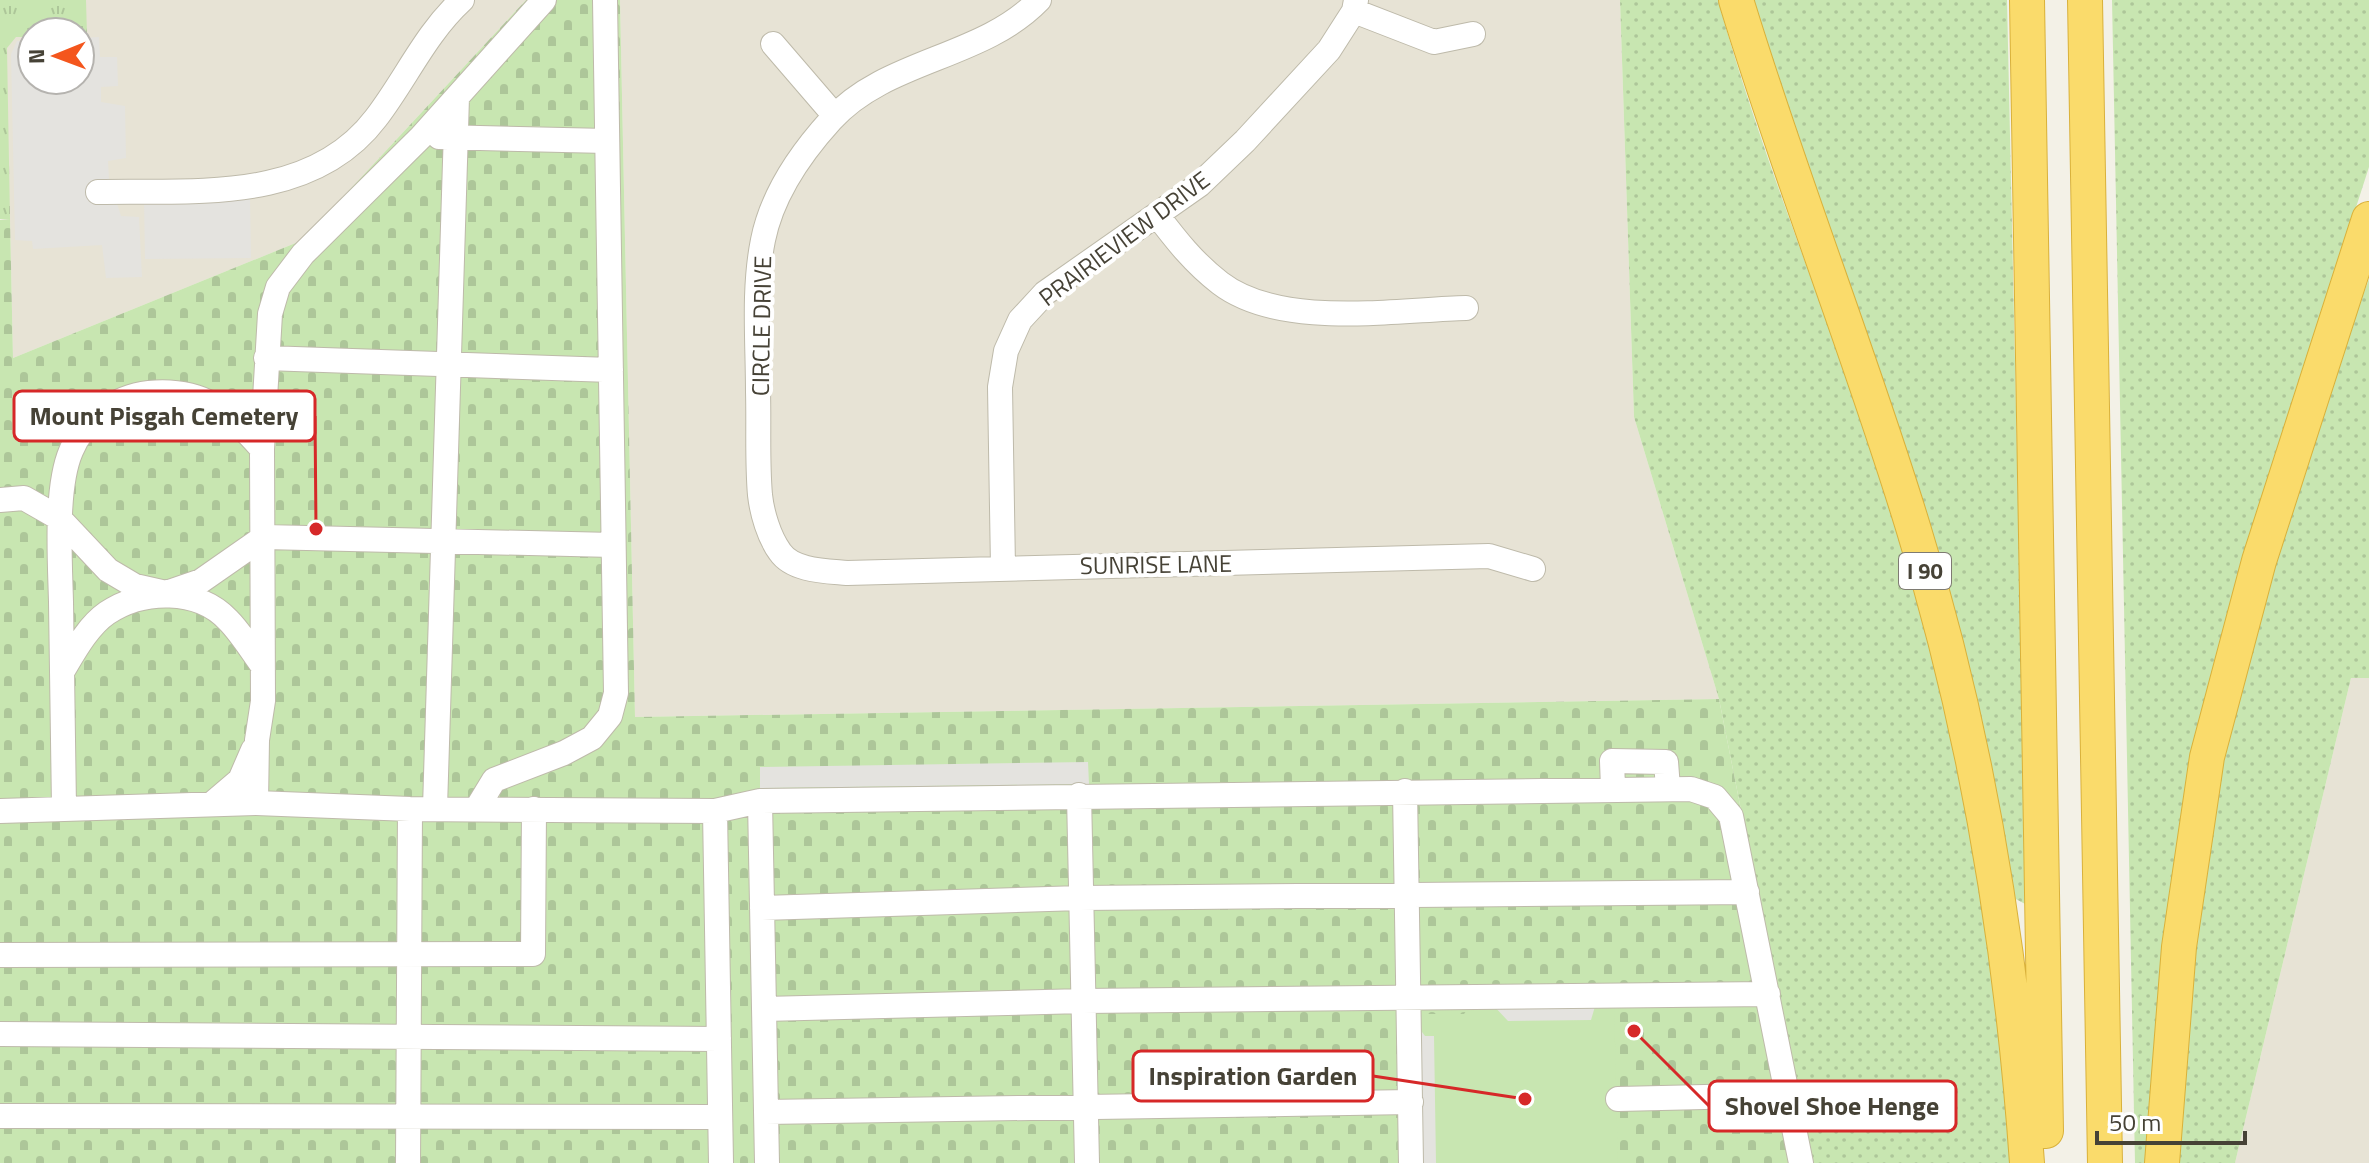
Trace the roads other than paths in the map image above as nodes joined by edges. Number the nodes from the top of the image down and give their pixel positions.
1 (462, 0) edge
2 (544, 0) edge
3 (605, 0) edge
4 (1039, 0) edge
5 (1736, 0) edge
6 (2027, 0) edge
7 (2085, 0) edge
8 (1355, 5) edge
9 (1473, 34) dead end
10 (773, 44) dead end
11 (457, 97) junction
12 (835, 116) junction
13 (421, 137) junction
14 (455, 137) junction
15 (607, 141) junction
16 (98, 192) dead end
17 (1157, 215) junction
18 (2369, 219) edge
19 (1466, 308) dead end
20 (266, 358) junction
21 (447, 363) junction
22 (611, 370) junction
23 (262, 449) junction
24 (0, 500) edge
25 (59, 518) junction
26 (264, 537) junction
27 (442, 539) junction
28 (613, 545) junction
29 (781, 555) joint
30 (1003, 568) junction
31 (1533, 569) dead end
32 (166, 593) junction
33 (262, 665) junction
34 (62, 672) junction
35 (257, 740) junction
36 (1405, 791) junction
37 (1079, 795) junction
38 (760, 801) junction
39 (213, 803) junction
40 (256, 803) junction
41 (64, 808) junction
42 (435, 808) junction
43 (477, 808) junction
44 (410, 809) junction
45 (534, 809) junction
46 (0, 811) edge
47 (715, 811) junction
48 (1747, 892) junction
49 (1407, 897) junction
50 (1081, 898) junction
51 (762, 908) junction
52 (0, 955) edge
53 (409, 956) junction
54 (1768, 994) junction
55 (1409, 1000) junction
56 (1084, 1001) junction
57 (764, 1009) junction
58 (0, 1034) edge
59 (409, 1037) junction
60 (719, 1039) junction
61 (1787, 1095) junction
62 (1618, 1099) dead end
63 (1411, 1102) junction
64 (1086, 1107) junction
65 (766, 1112) junction
66 (0, 1116) edge
67 (720, 1117) junction
68 (408, 1118) junction
69 (408, 1163) edge
70 (721, 1163) edge
71 (767, 1163) edge
72 (1087, 1163) edge
73 (1411, 1163) edge
74 (1801, 1163) edge
75 (2027, 1163) edge
76 (2047, 1163) edge
77 (2105, 1163) edge
78 (2162, 1163) edge

1 - 16 street
2 - 11 street
3 - 15 street
4 - 12 street, CIRCLE DRIVE
5 - 75 highway, I 90
6 - 76 highway
7 - 77 highway
8 - 9 street
8 - 17 street, PRAIRIEVIEW DRIVE
10 - 12 street
11 - 13 street
11 - 14 street
12 - 29 street, CIRCLE DRIVE
13 - 14 street
13 - 20 street
14 - 15 street
14 - 21 street
15 - 22 street
17 - 19 street
17 - 30 street, PRAIRIEVIEW DRIVE
18 - 78 highway
20 - 21 street
20 - 23 street
21 - 22 street
21 - 27 street
22 - 28 street
23 - 25 street
23 - 26 street
24 - 25 street
25 - 32 street
25 - 34 street
26 - 27 street
26 - 32 street
26 - 33 street
27 - 28 street
27 - 42 street
28 - 43 street
29 - 30 street, SUNRISE LANE
30 - 31 street, SUNRISE LANE
32 - 33 street
32 - 34 street
33 - 35 street
34 - 41 street
35 - 39 street
35 - 40 street
36 - 37 street
36 - 48 street
36 - 49 street
37 - 38 street
37 - 50 street
38 - 47 street
38 - 51 street
39 - 40 street
39 - 41 street
40 - 44 street
41 - 46 street
42 - 43 street
42 - 44 street
43 - 45 street
44 - 53 street
45 - 47 street
45 - 53 street
47 - 60 street
48 - 49 street
48 - 54 street
49 - 50 street
49 - 55 street
50 - 51 street
50 - 56 street
51 - 57 street
52 - 53 street
53 - 59 street
54 - 55 street
54 - 61 street
55 - 56 street
55 - 63 street
56 - 57 street
56 - 64 street
57 - 65 street
58 - 59 street
59 - 60 street
59 - 68 street
60 - 67 street
61 - 62 street
61 - 74 street
63 - 64 street
63 - 73 street
64 - 65 street
64 - 72 street
65 - 71 street
66 - 68 street
67 - 68 street
67 - 70 street
68 - 69 street

